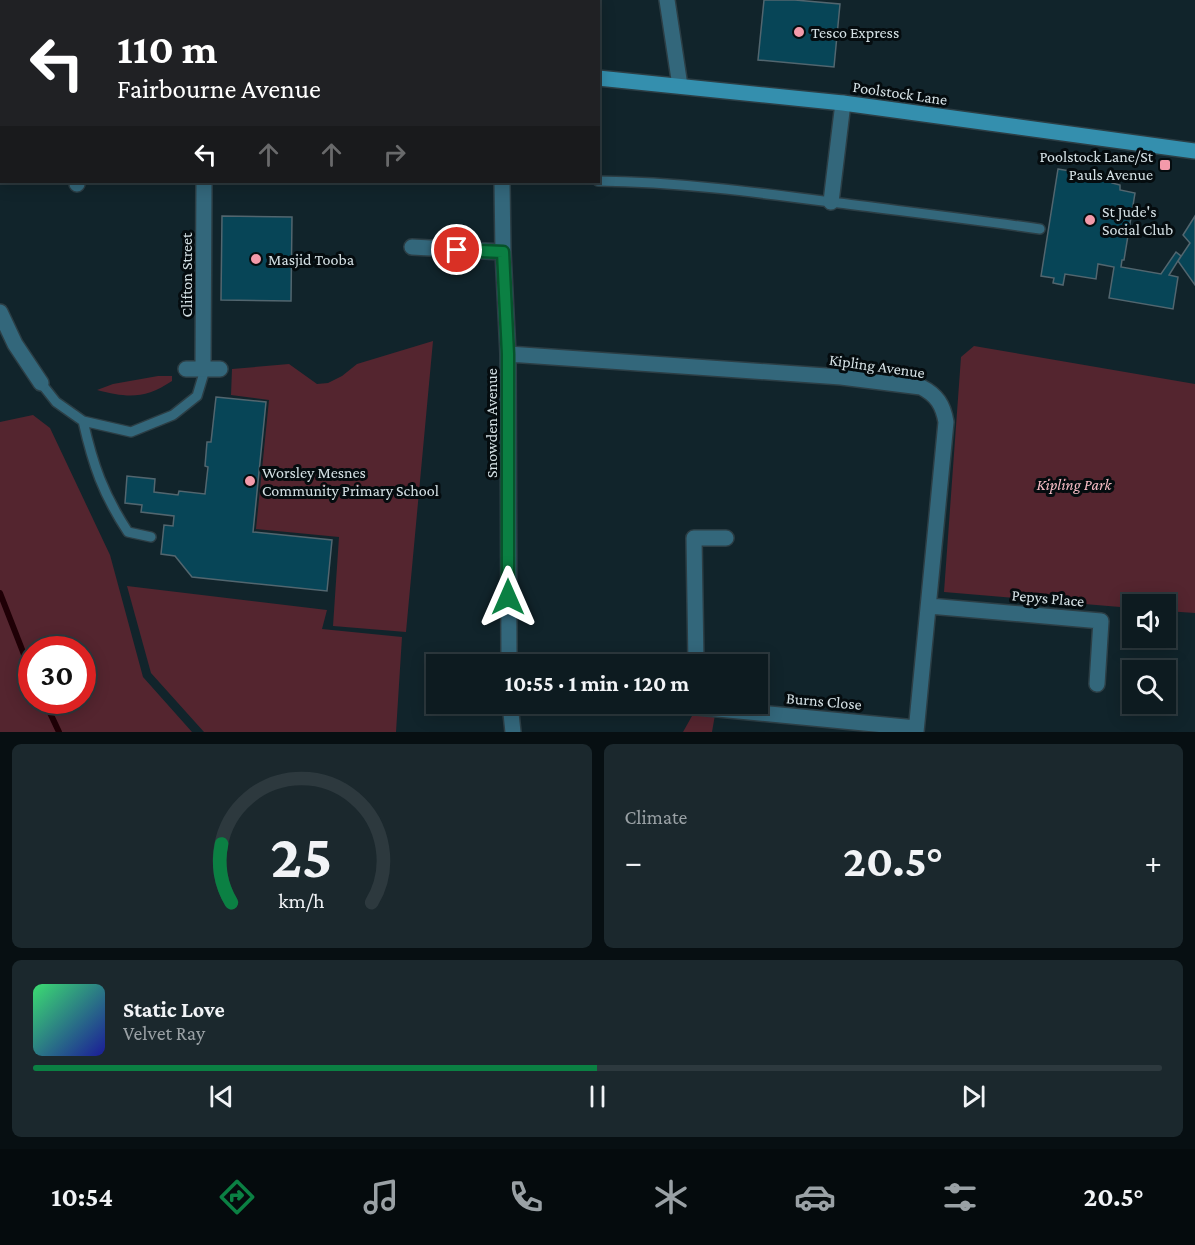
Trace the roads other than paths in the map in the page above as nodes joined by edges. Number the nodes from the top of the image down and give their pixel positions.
1 (667, 0) edge
2 (600, 78) edge
3 (680, 86) junction
4 (843, 103) junction
5 (1195, 151) edge
6 (600, 181) edge
7 (204, 183) edge
8 (502, 183) edge
9 (831, 202) junction
10 (1040, 229) dead end
11 (412, 247) dead end
12 (503, 252) junction
13 (0, 312) edge
14 (508, 354) junction
15 (186, 369) dead end
16 (203, 369) junction
17 (220, 369) dead end
18 (41, 384) joint
19 (83, 422) junction
20 (151, 537) dead end
21 (726, 538) dead end
22 (929, 606) junction
23 (509, 654) edge
24 (696, 654) edge
25 (1097, 684) dead end
26 (511, 714) edge
27 (764, 714) edge
28 (916, 730) edge
29 (513, 732) edge

1 - 3 street
2 - 3 main road, Poolstock Lane
3 - 4 main road, Poolstock Lane
4 - 5 main road, Poolstock Lane
4 - 9 street
6 - 9 lane
7 - 16 street, Clifton Street
8 - 12 street, Snowden Avenue
9 - 10 lane
11 - 12 street
12 - 14 street, Snowden Avenue
13 - 18 street
14 - 22 street, Kipling Avenue
14 - 23 street, Snowden Avenue
15 - 16 street
16 - 17 street
16 - 19 lane
18 - 19 lane
19 - 20 lane
21 - 24 street
22 - 25 street, Pepys Place
22 - 28 street, Kipling Avenue
26 - 29 street
27 - 28 street, Burns Close

